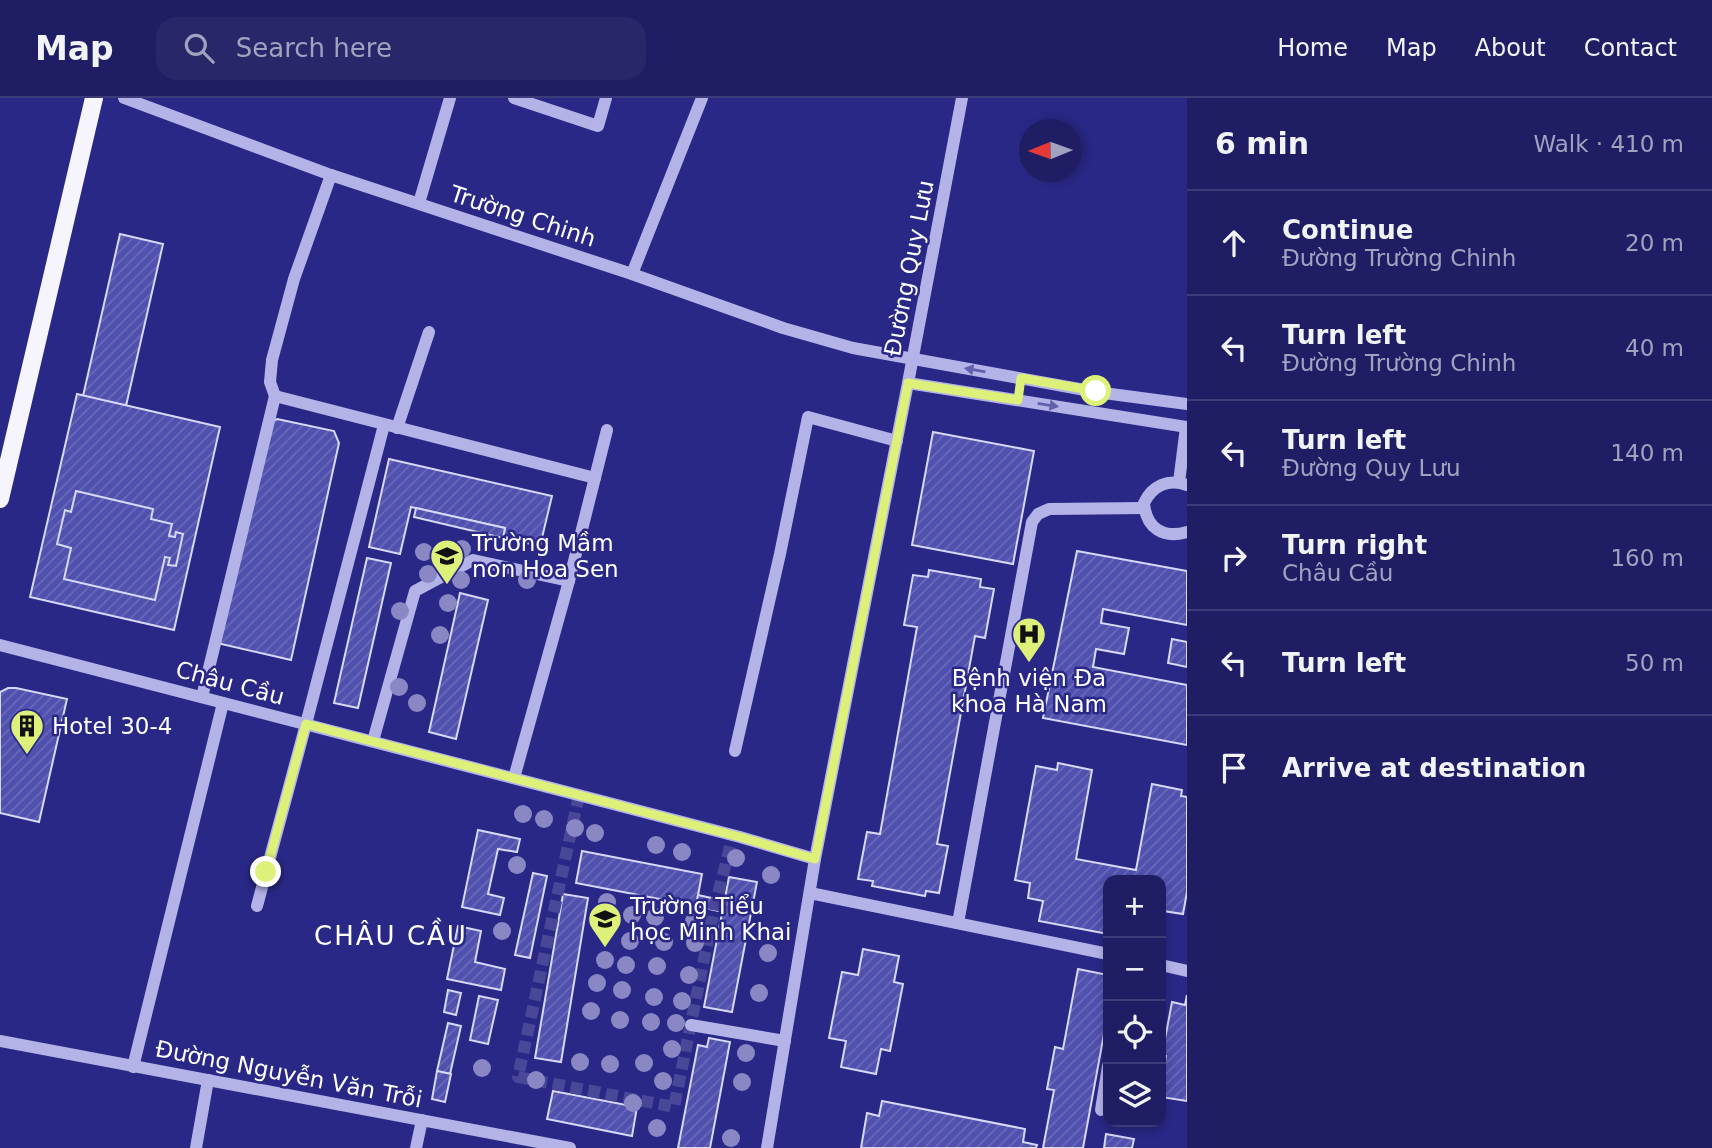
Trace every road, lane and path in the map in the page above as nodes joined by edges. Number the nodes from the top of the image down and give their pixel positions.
1 (94, 98) edge
2 (124, 98) edge
3 (450, 98) edge
4 (514, 98) edge
5 (606, 98) edge
6 (702, 98) edge
7 (962, 98) edge
8 (331, 175) junction
9 (419, 203) junction
10 (632, 274) junction
11 (429, 332) dead end
12 (913, 358) junction
13 (1021, 378) junction
14 (908, 383) junction
15 (275, 396) junction
16 (1146, 398) junction
17 (1018, 400) junction
18 (1187, 404) edge
19 (1141, 420) junction
20 (384, 425) junction
21 (1187, 427) edge
22 (397, 428) junction
23 (607, 430) dead end
24 (897, 441) junction
25 (595, 478) junction
26 (1183, 484) edge
27 (0, 499) edge
28 (1144, 508) junction
29 (1187, 532) edge
30 (569, 581) junction
31 (0, 645) edge
32 (202, 697) junction
33 (223, 703) junction
34 (306, 724) junction
35 (373, 741) junction
36 (735, 751) dead end
37 (514, 778) junction
38 (815, 859) junction
39 (810, 893) junction
40 (257, 906) dead end
41 (958, 923) junction
42 (1103, 953) edge
43 (1166, 966) edge
44 (1187, 971) edge
45 (691, 1025) dead end
46 (0, 1041) edge
47 (785, 1041) junction
48 (133, 1067) junction
49 (208, 1080) junction
50 (1103, 1097) edge
51 (1101, 1110) dead end
52 (422, 1120) junction
53 (196, 1148) edge
54 (416, 1148) edge
55 (570, 1148) edge
56 (767, 1148) edge

1 - 27 main road
2 - 8 street, Trường Chinh
3 - 9 street
4 - 5 street
6 - 10 street
7 - 12 street, Đường Quy Lưu
8 - 9 street, Trường Chinh
8 - 15 street
9 - 10 street, Trường Chinh
10 - 12 street, Trường Chinh
11 - 22 street
13 -> 12 street, Trường Chinh
12 - 14 street, Đường Quy Lưu
13 - 16 street, Trường Chinh
13 - 17 street
14 - 17 street
14 - 24 street, Đường Quy Lưu
15 - 20 street
15 - 32 street
16 - 18 street, Trường Chinh
16 - 19 street
17 -> 19 street
19 - 21 street
20 - 22 street
20 - 34 street
21 - 26 street
22 - 25 street
23 - 25 street
24 - 36 street
24 - 38 street, Đường Quy Lưu
25 - 30 street
26 - 28 street
28 - 29 street
28 - 41 street
30 - 35 street
30 - 37 street
31 - 32 street, Châu Cầu
32 - 33 street, Châu Cầu
33 - 34 street, Châu Cầu
33 - 48 street
34 - 35 street, Châu Cầu
34 - 40 street
35 - 37 street, Châu Cầu
37 - 38 street, Châu Cầu
38 - 39 street, Đường Quy Lưu
39 - 41 street
39 - 47 street, Đường Quy Lưu
41 - 42 street
43 - 44 street
45 - 47 street
46 - 48 street, Đường Nguyễn Văn Trỗi
47 - 56 street, Đường Quy Lưu
48 - 49 street, Đường Nguyễn Văn Trỗi
49 - 52 street, Đường Nguyễn Văn Trỗi
49 - 53 street
50 - 51 street
52 - 54 street
52 - 55 street, Đường Nguyễn Văn Trỗi

